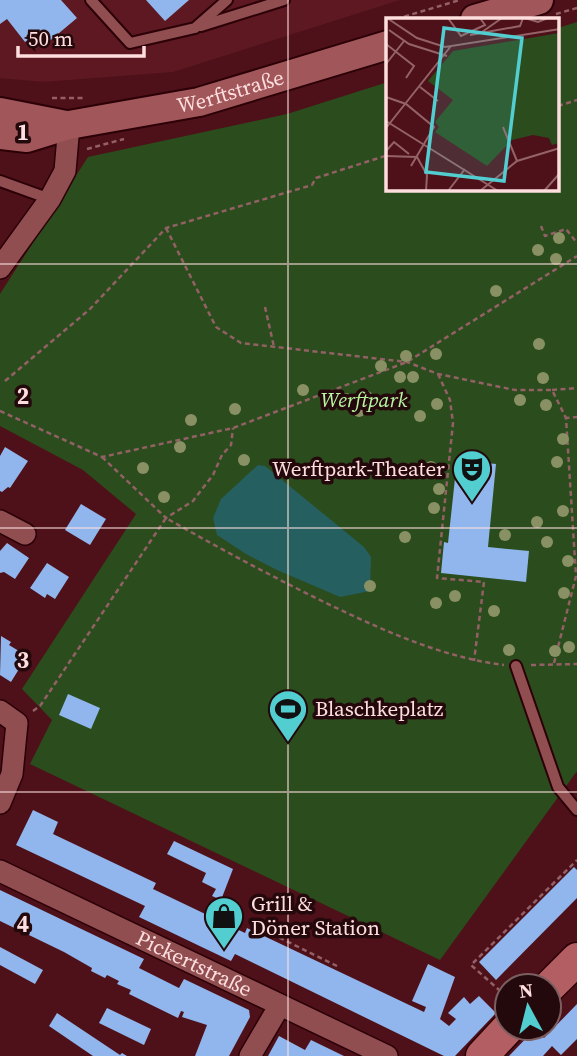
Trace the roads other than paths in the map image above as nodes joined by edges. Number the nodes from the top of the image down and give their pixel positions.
1 (91, 0) edge
2 (227, 0) edge
3 (284, 0) edge
4 (539, 0) edge
5 (269, 3) edge
6 (478, 18) edge
7 (195, 27) junction
8 (386, 46) edge
9 (0, 112) edge
10 (69, 125) junction
11 (0, 135) edge
12 (0, 181) edge
13 (50, 199) junction
14 (0, 268) edge
15 (0, 521) edge
16 (25, 534) dead end
17 (516, 666) road end
18 (8, 717) edge
19 (0, 803) edge
20 (577, 810) edge
21 (0, 870) edge
22 (577, 959) edge
23 (563, 972) edge
24 (280, 1004) junction
25 (495, 1042) edge
26 (250, 1056) edge
27 (387, 1056) edge
28 (482, 1056) edge

1 - 7 lane
2 - 7 lane
3 - 5 lane
4 - 6 main road
5 - 7 lane
8 - 10 main road, Werftstraße
9 - 10 main road, Werftstraße
10 - 11 main road, Werftstraße
10 - 13 street
12 - 13 lane
13 - 14 street
15 - 16 street
17 - 20 lane
18 - 19 street
21 - 24 street, Pickertstraße
22 - 23 main road
24 - 26 street
24 - 27 street, Pickertstraße
25 - 28 main road

